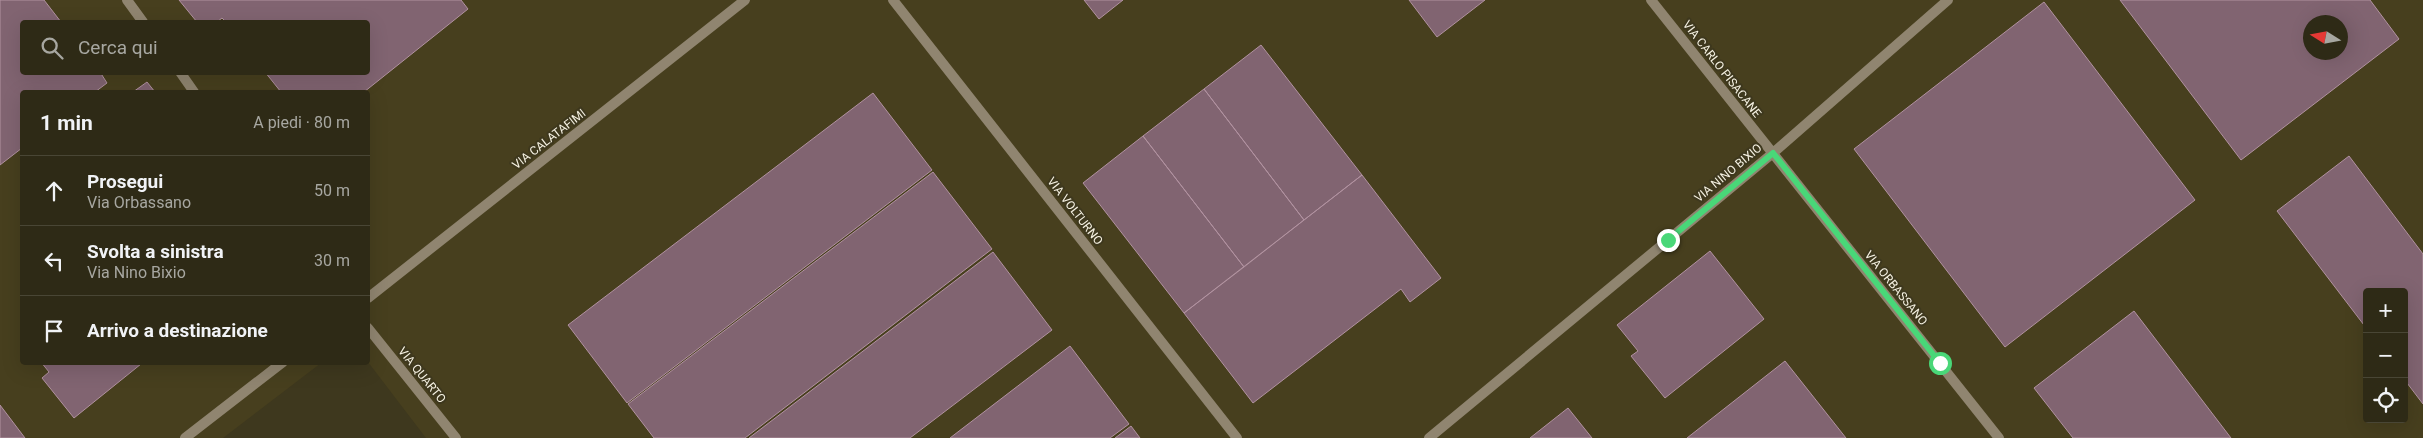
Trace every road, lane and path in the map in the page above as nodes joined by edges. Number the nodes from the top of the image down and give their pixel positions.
1 (127, 0) edge
2 (745, 0) edge
3 (893, 0) edge
4 (1651, 0) edge
5 (1948, 0) edge
6 (142, 20) edge
7 (182, 75) edge
8 (193, 90) edge
9 (1773, 153) junction
10 (370, 296) edge
11 (370, 330) edge
12 (279, 365) edge
13 (185, 438) edge
14 (456, 438) edge
15 (1237, 438) edge
16 (1429, 438) edge
17 (2000, 438) edge

1 - 6 street
2 - 10 street, VIA CALATAFIMI
3 - 15 street, VIA VOLTURNO
4 - 9 street, VIA CARLO PISACANE
5 - 9 street, VIA NINO BIXIO
7 - 8 street
9 - 16 street, VIA NINO BIXIO
9 - 17 street, VIA ORBASSANO
11 - 14 street, VIA QUARTO
12 - 13 street

